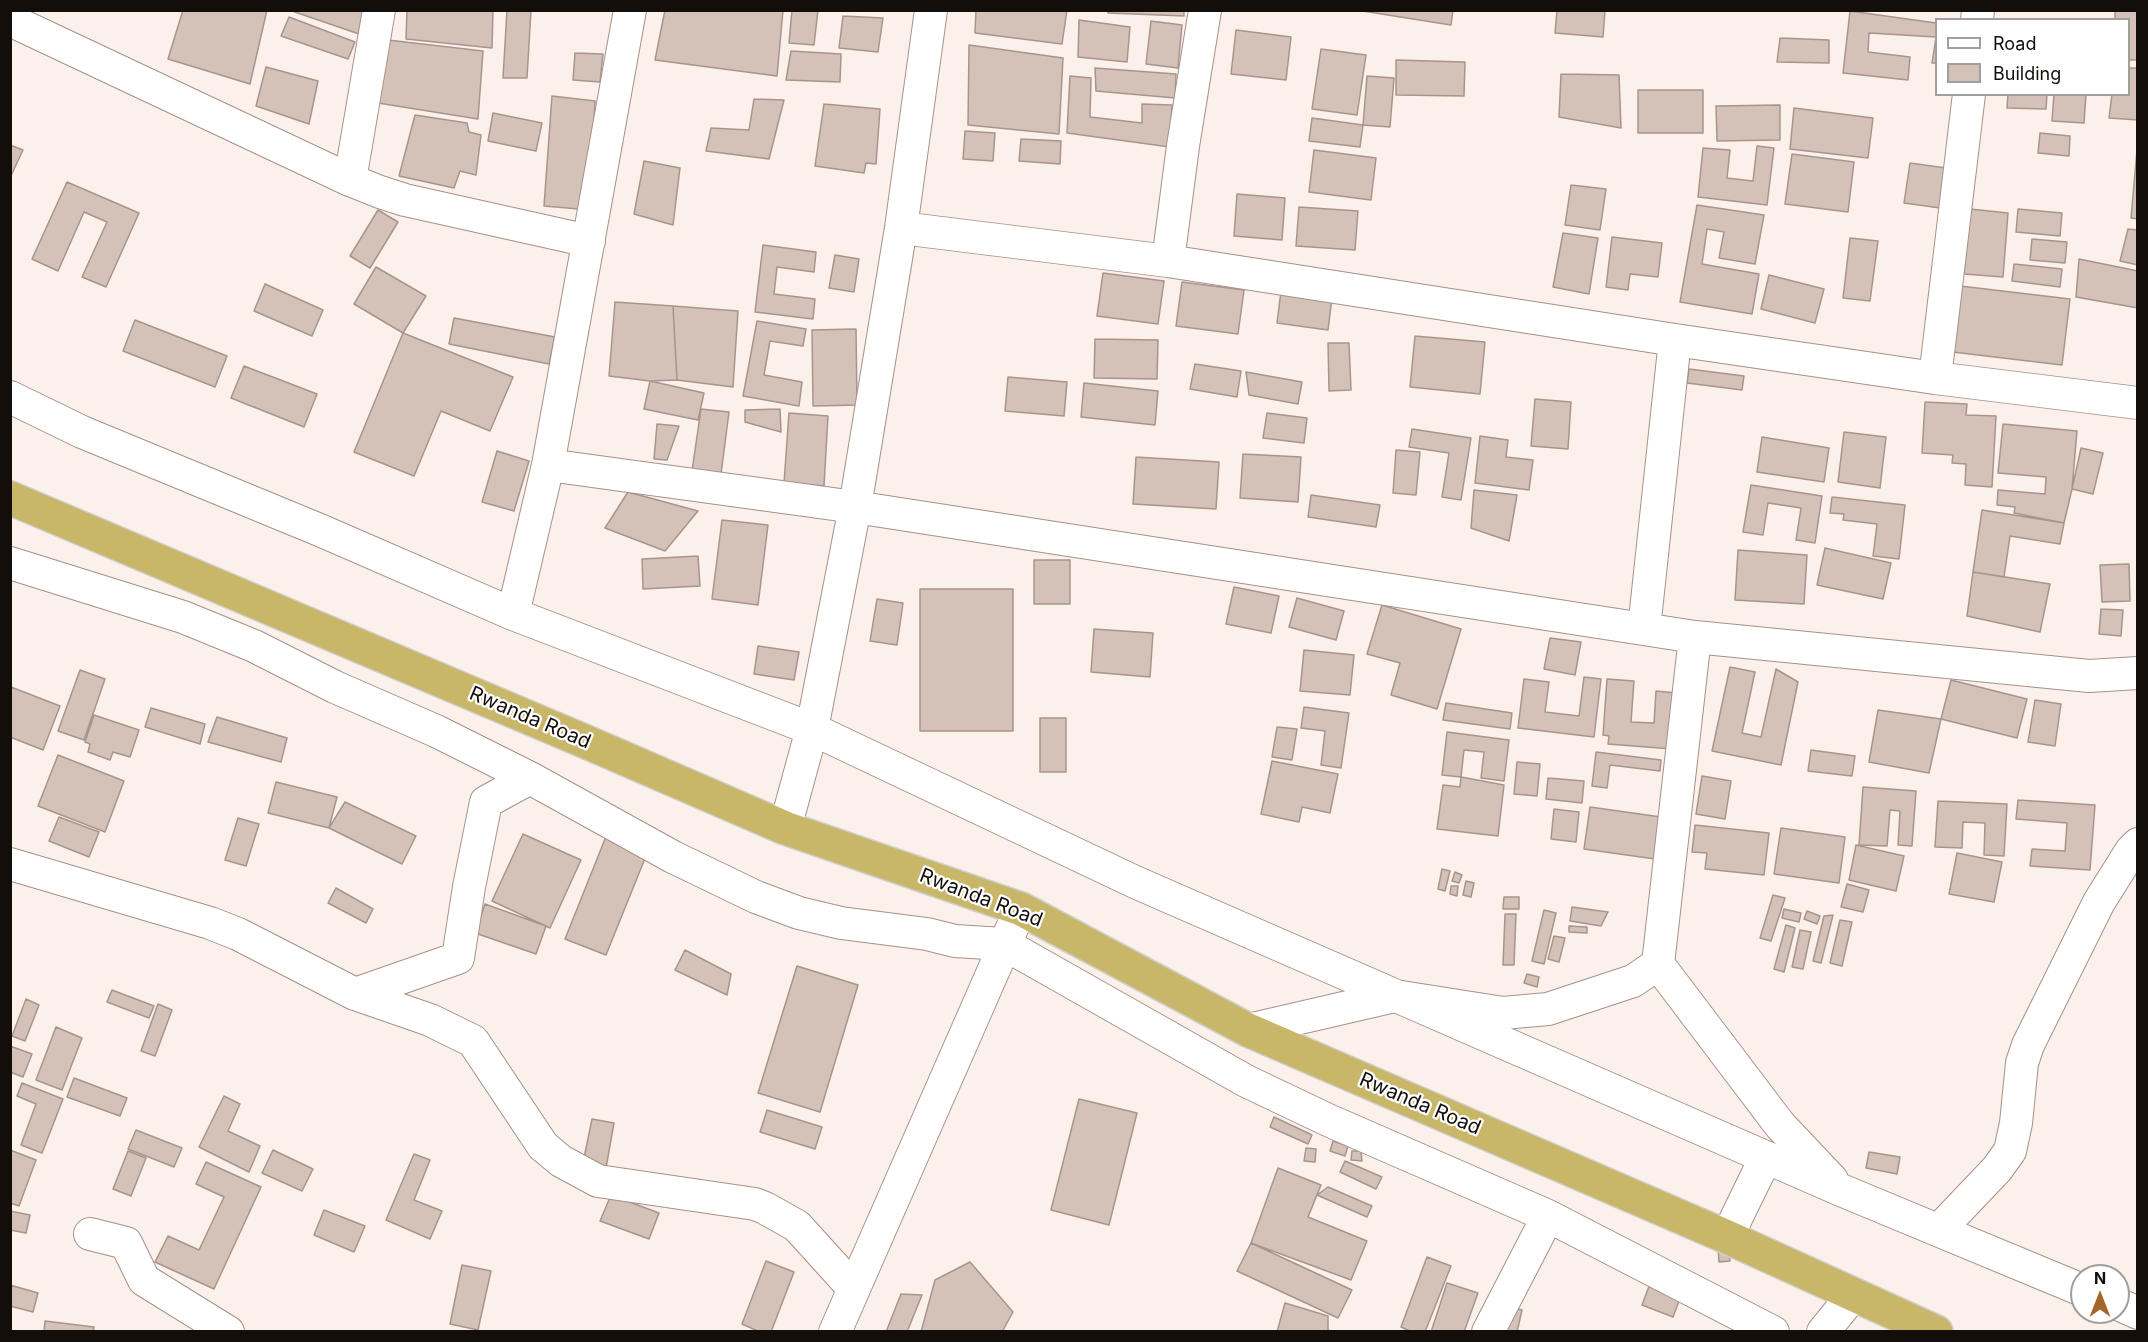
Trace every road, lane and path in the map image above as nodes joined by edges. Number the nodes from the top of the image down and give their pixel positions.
1 (379, 10) edge
2 (630, 10) edge
3 (932, 10) edge
4 (1205, 10) edge
5 (10, 20) edge
6 (1969, 96) edge
7 (350, 180) junction
8 (901, 228) junction
9 (589, 241) junction
10 (1168, 261) junction
11 (1675, 340) junction
12 (1935, 378) junction
13 (10, 397) edge
14 (2138, 403) edge
15 (548, 465) junction
16 (10, 498) edge
17 (855, 507) junction
18 (10, 563) edge
19 (513, 614) junction
20 (1644, 629) junction
21 (1695, 637) junction
22 (2138, 673) edge
23 (812, 729) junction
24 (530, 778) junction
25 (785, 828) junction
26 (2138, 844) edge
27 (10, 864) edge
28 (1021, 909) junction
29 (1004, 944) junction
30 (1658, 964) junction
31 (355, 994) junction
32 (1395, 996) junction
33 (1248, 1030) junction
34 (1766, 1158) junction
35 (1841, 1190) junction
36 (1548, 1216) junction
37 (1939, 1230) junction
38 (90, 1234) dead end
39 (1727, 1237) junction
40 (2070, 1285) edge
41 (854, 1289) junction
42 (1853, 1295) junction
43 (228, 1332) edge
44 (834, 1332) edge
45 (1488, 1332) edge
46 (1773, 1332) edge
47 (1823, 1332) edge
48 (1936, 1332) edge

1 - 7 street
2 - 9 street
3 - 8 street
4 - 10 street
5 - 7 street
6 - 12 street
7 - 9 street
8 - 10 street
8 - 17 street
9 - 15 street
10 - 11 street
11 - 12 street
11 - 20 street
12 - 14 street
13 - 19 street
15 - 17 street
15 - 19 street
16 - 25 highway, Rwanda Road
17 - 20 street
17 - 23 street
18 - 24 street
19 - 23 street
20 - 21 street
21 - 22 street
21 - 30 street
23 - 25 street
23 - 32 street
24 - 29 street
24 - 31 street
25 - 28 highway, Rwanda Road
26 - 37 street
27 - 31 street
28 - 29 street
28 - 33 highway, Rwanda Road
29 - 36 street
29 - 41 street
30 - 32 street
30 - 35 street
31 - 41 street
32 - 33 street
32 - 34 street
33 - 39 highway, Rwanda Road
34 - 35 street
34 - 39 street
35 - 37 street
36 - 45 street
36 - 46 street
37 - 40 street
38 - 43 street
39 - 42 highway, Rwanda Road
41 - 44 street
42 - 47 street
42 - 48 highway, Rwanda Road

